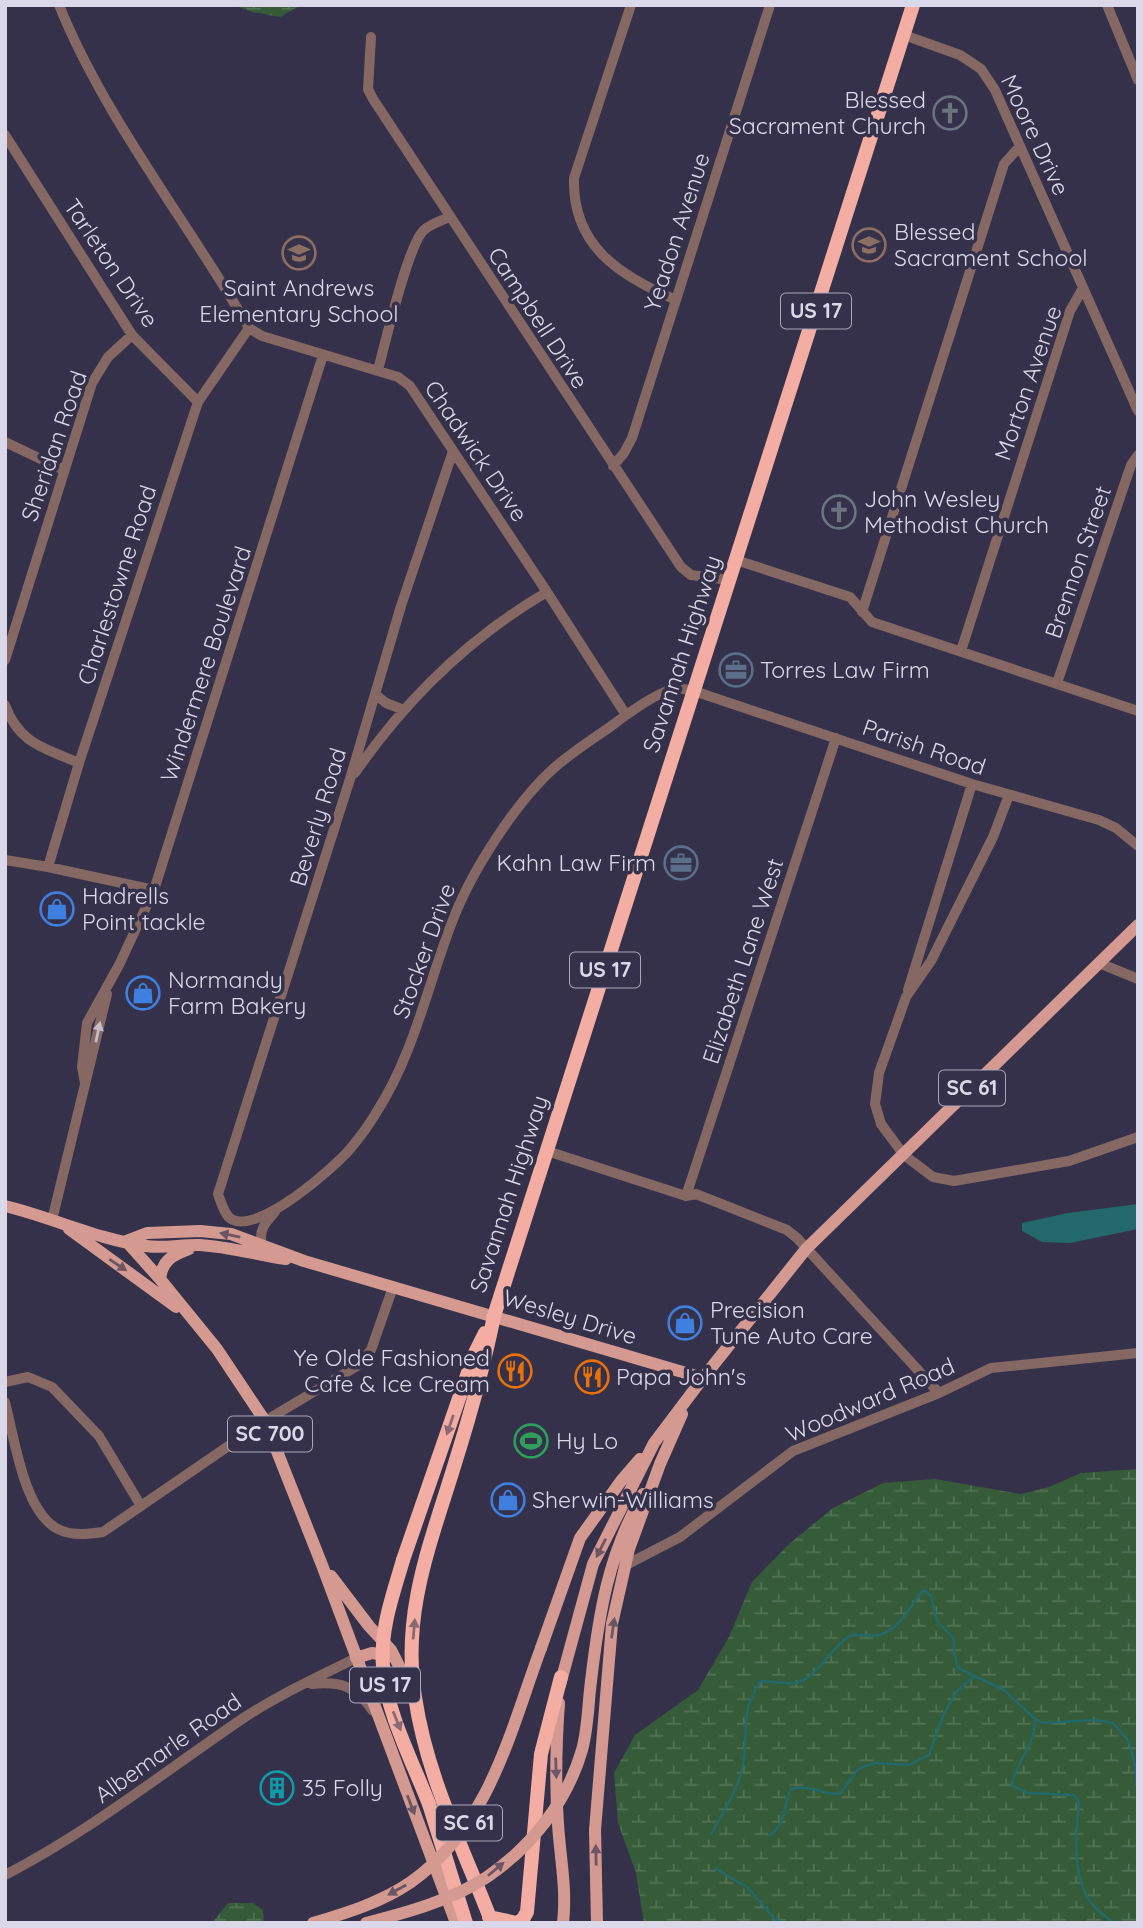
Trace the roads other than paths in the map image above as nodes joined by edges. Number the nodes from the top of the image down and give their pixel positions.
1 (59, 5) edge
2 (631, 5) edge
3 (770, 5) edge
4 (914, 5) edge
5 (1107, 5) edge
6 (904, 35) junction
7 (371, 37) dead end
8 (1138, 80) edge
9 (5, 135) edge
10 (1020, 146) junction
11 (449, 217) junction
12 (1083, 288) junction
13 (676, 300) junction
14 (249, 328) junction
15 (132, 335) junction
16 (323, 355) junction
17 (378, 370) junction
18 (198, 401) junction
19 (1138, 411) edge
20 (5, 442) edge
21 (453, 451) junction
22 (1138, 455) edge
23 (613, 466) junction
24 (64, 470) junction
25 (736, 560) junction
26 (729, 580) junction
27 (547, 592) junction
28 (862, 612) junction
29 (961, 651) junction
30 (5, 660) edge
31 (1057, 684) junction
32 (694, 691) junction
33 (375, 694) junction
34 (5, 705) edge
35 (404, 710) junction
36 (1138, 711) edge
37 (626, 715) junction
38 (836, 738) junction
39 (79, 763) junction
40 (350, 779) junction
41 (972, 784) junction
42 (1009, 795) junction
43 (1138, 846) edge
44 (5, 860) edge
45 (48, 867) junction
46 (154, 890) junction
47 (1138, 925) edge
48 (1099, 963) junction
49 (1138, 979) edge
50 (111, 980) junction
51 (906, 997) junction
52 (85, 1083) junction
53 (1138, 1137) edge
54 (547, 1151) junction
55 (904, 1155) junction
56 (218, 1194) joint
57 (686, 1196) junction
58 (5, 1206) edge
59 (280, 1206) junction
60 (57, 1222) junction
61 (126, 1241) junction
62 (199, 1245) junction
63 (262, 1245) junction
64 (806, 1249) junction
65 (304, 1261) junction
66 (160, 1279) junction
67 (393, 1287) junction
68 (494, 1316) junction
69 (191, 1319) junction
70 (1138, 1353) edge
71 (703, 1378) junction
72 (5, 1382) edge
73 (939, 1393) junction
74 (689, 1398) junction
75 (5, 1402) edge
76 (265, 1422) junction
77 (654, 1443) junction
78 (660, 1464) junction
79 (141, 1506) junction
80 (629, 1549) junction
81 (647, 1556) junction
82 (322, 1565) junction
83 (626, 1565) junction
84 (356, 1658) junction
85 (397, 1660) junction
86 (561, 1677) junction
87 (304, 1684) junction
88 (415, 1697) junction
89 (379, 1718) junction
90 (5, 1875) edge
91 (491, 1920) edge
92 (313, 1923) edge
93 (366, 1923) edge
94 (456, 1923) edge
95 (466, 1923) edge
96 (563, 1923) edge
97 (597, 1923) edge

1 - 14 street
2 - 13 street
3 - 13 street, Yeadon Avenue
4 - 6 highway, Savannah Highway / US 17
5 - 8 street
6 - 10 street, Moore Drive
6 - 25 highway, Savannah Highway / US 17
7 - 11 street, Campbell Drive
9 - 15 street, Tarleton Drive
10 - 12 street, Moore Drive
10 - 28 street
11 - 17 street
11 - 23 street, Campbell Drive
12 - 19 street, Moore Drive
12 - 29 street, Morton Avenue
13 - 23 street, Yeadon Avenue
14 - 16 street, Chadwick Drive
14 - 18 street, Charlestowne Road
15 - 18 street, Tarleton Drive
15 - 24 street, Sheridan Road
16 - 17 street, Chadwick Drive
16 - 46 street, Windermere Boulevard
17 - 21 street, Chadwick Drive
18 - 39 street, Charlestowne Road
20 - 24 street
21 - 27 street, Chadwick Drive
21 - 33 street, Beverly Road
22 - 31 street, Brennon Street
23 - 26 street, Campbell Drive
24 - 30 street, Sheridan Road
25 - 26 highway, Savannah Highway / US 17
25 - 28 street
26 - 32 highway, Savannah Highway / US 17
27 - 35 street
27 - 37 street, Chadwick Drive
28 - 29 street
29 - 31 street
31 - 36 street
32 - 37 street, Stocker Drive
32 - 38 street, Parish Road
32 - 54 highway, Savannah Highway / US 17
33 - 35 street
33 - 40 street, Beverly Road
34 - 39 street
35 - 40 street
37 - 59 street, Stocker Drive
38 - 41 street, Parish Road
38 - 57 street, Elizabeth Lane West
39 - 45 street, Charlestowne Road
40 - 56 street, Beverly Road
41 - 42 street, Parish Road
41 - 51 street
42 - 43 street, Parish Road
42 - 51 street
44 - 45 street
45 - 46 street
46 - 50 street, Windermere Boulevard
47 - 48 main road, SC 61
48 - 49 street
48 - 55 main road, SC 61
52 -> 50 street, Windermere Boulevard
50 - 52 street, Windermere Boulevard
51 - 55 street
52 - 60 street, Windermere Boulevard
53 - 55 street
54 - 57 street
54 - 68 highway, Savannah Highway / US 17
55 - 64 main road, SC 61
56 - 59 street, Stocker Drive
57 - 64 street
58 - 60 main road
59 - 63 street, Stocker Drive
60 - 61 main road
60 -> 69 main road, SC 700
61 - 62 main road, Wesley Drive
63 -> 61 main road, Wesley Drive
61 - 66 main road, SC 700
62 - 65 main road, Wesley Drive
62 - 66 main road
63 - 65 main road, Wesley Drive
64 - 71 main road, SC 61
64 - 73 street
65 - 67 main road, Wesley Drive
66 - 69 main road, SC 700
67 - 68 main road, Wesley Drive
67 - 76 street
68 - 71 main road, Wesley Drive
88 -> 68 highway, Savannah Highway / US 17
68 -> 95 highway, Savannah Highway / US 17, bridge
69 - 76 main road, SC 700
70 - 73 street, Woodward Road
71 - 74 main road, SC 61
72 - 79 street
73 - 81 street, Woodward Road
74 - 77 main road, SC 61
74 - 78 main road, SC 61
75 - 79 street
76 - 79 street
76 - 82 main road, SC 700
77 -> 86 main road
77 -> 92 main road, SC 61, bridge
78 - 80 main road
93 -> 78 main road, SC 61, bridge
80 - 81 street
80 - 83 main road
81 - 83 street, Woodward Road
82 - 84 main road, SC 700
82 - 85 main road, SC 700
97 -> 83 main road
84 - 85 main road
84 - 87 street, Albemarle Road
84 - 89 main road, SC 700
85 - 88 main road
86 - 91 highway
86 -> 96 main road
87 - 89 street
87 - 90 street, Albemarle Road
88 - 91 highway, Savannah Highway / US 17
89 -> 94 main road, SC 700

